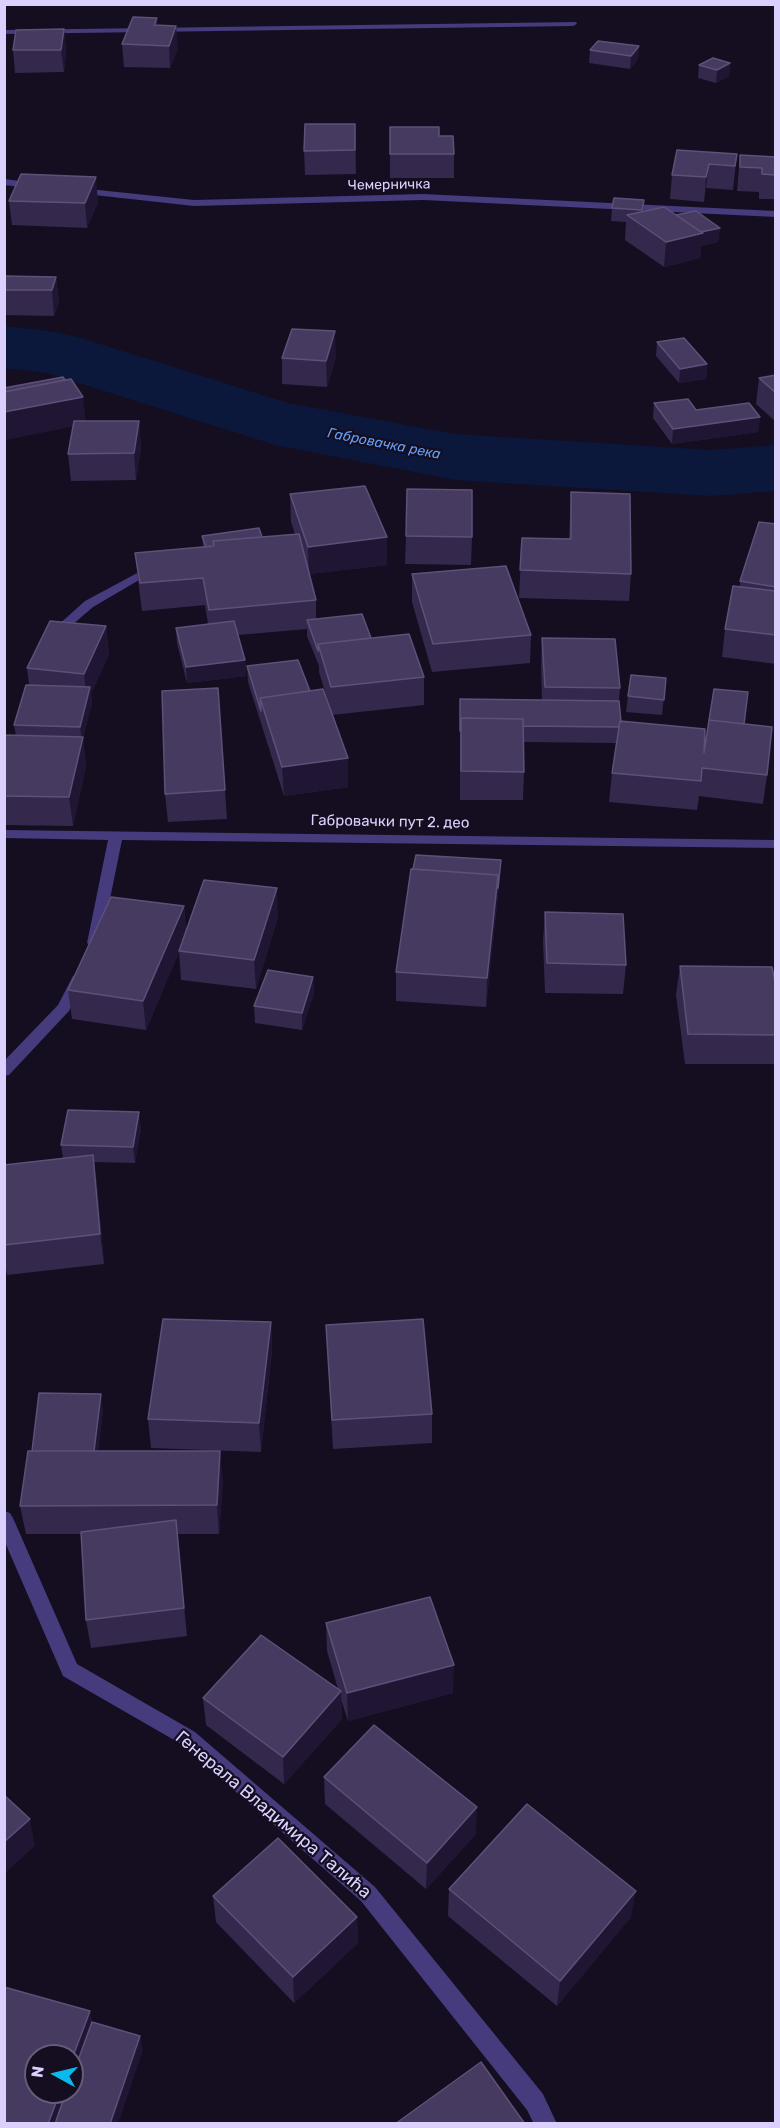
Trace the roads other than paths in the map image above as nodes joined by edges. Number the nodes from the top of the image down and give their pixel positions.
1 (573, 24) dead end
2 (4, 32) edge
3 (4, 182) edge
4 (51, 188) edge
5 (63, 189) edge
6 (776, 214) edge
7 (161, 563) edge
8 (46, 640) edge
9 (4, 834) edge
10 (116, 834) junction
11 (776, 844) edge
12 (4, 1071) edge
13 (4, 1518) edge
14 (546, 2124) edge

1 - 2 street
3 - 4 street
5 - 6 street, Чемерничка
7 - 8 street
9 - 10 street, Габровачки пут 2. део
10 - 11 street, Габровачки пут 2. део
10 - 12 street
13 - 14 street, Генерала Владимира Талића

